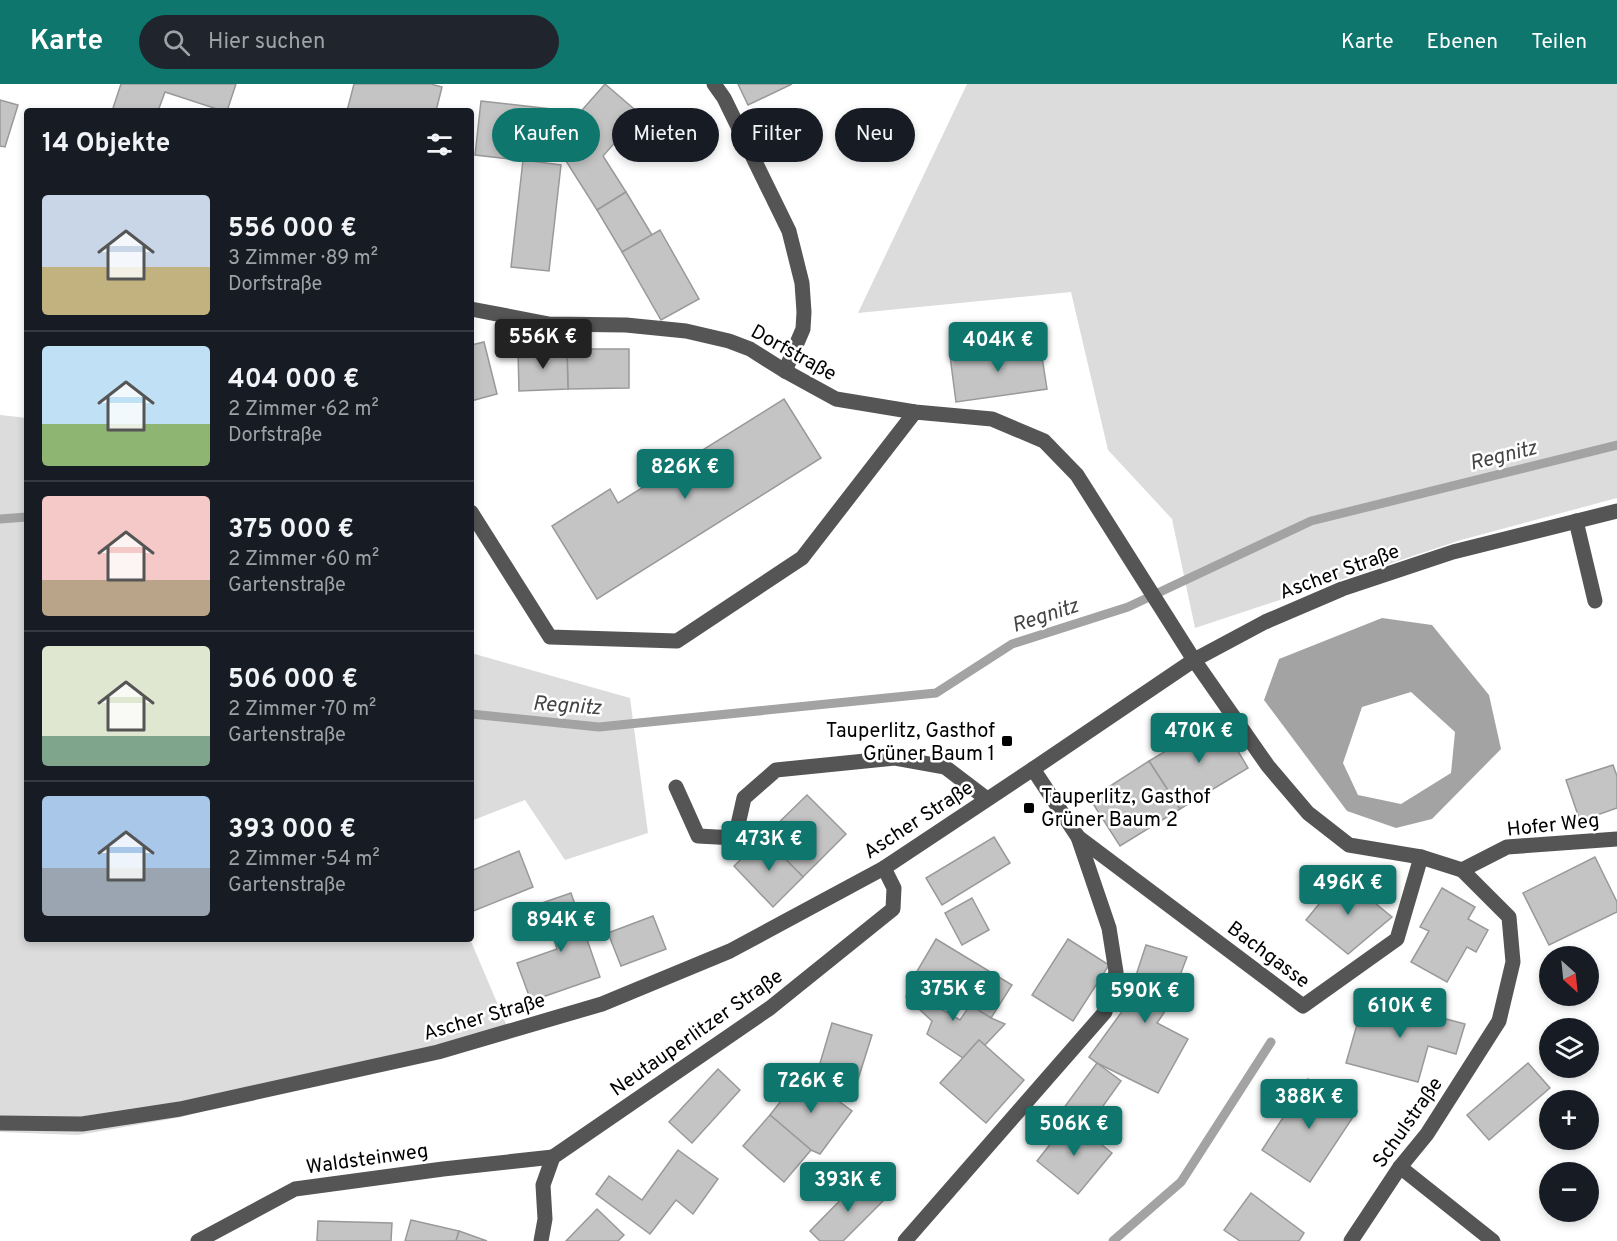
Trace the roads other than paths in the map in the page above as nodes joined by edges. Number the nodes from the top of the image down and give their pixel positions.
1 (714, 84) edge
2 (474, 310) edge
3 (785, 371) junction
4 (915, 412) junction
5 (1617, 511) edge
6 (474, 517) edge
7 (1576, 521) junction
8 (1595, 601) dead end
9 (1194, 660) junction
10 (1033, 770) junction
11 (676, 788) dead end
12 (987, 799) junction
13 (1078, 837) junction
14 (1617, 839) edge
15 (1421, 856) junction
16 (884, 868) junction
17 (1462, 870) junction
18 (0, 1123) edge
19 (554, 1157) junction
20 (1400, 1167) junction
21 (198, 1241) edge
22 (541, 1241) edge
23 (905, 1241) edge
24 (1351, 1241) edge
25 (1493, 1241) edge

1 - 3 street
2 - 3 street, Dorfstraße
3 - 4 street, Dorfstraße
4 - 6 street
4 - 9 street, Dorfstraße
5 - 7 street, Ascher Straße
7 - 8 street
7 - 9 street, Ascher Straße
9 - 10 street, Ascher Straße
9 - 15 street
10 - 12 street, Ascher Straße
10 - 13 street
11 - 12 street
12 - 16 street, Ascher Straße
13 - 15 street, Bachgasse
13 - 23 street
14 - 17 street, Hofer Weg
15 - 17 street
16 - 18 street, Ascher Straße
16 - 19 street, Neutauperlitzer Straße
17 - 20 street, Schulstraße
19 - 21 street, Waldsteinweg
19 - 22 street
20 - 24 street, Schulstraße
20 - 25 street

